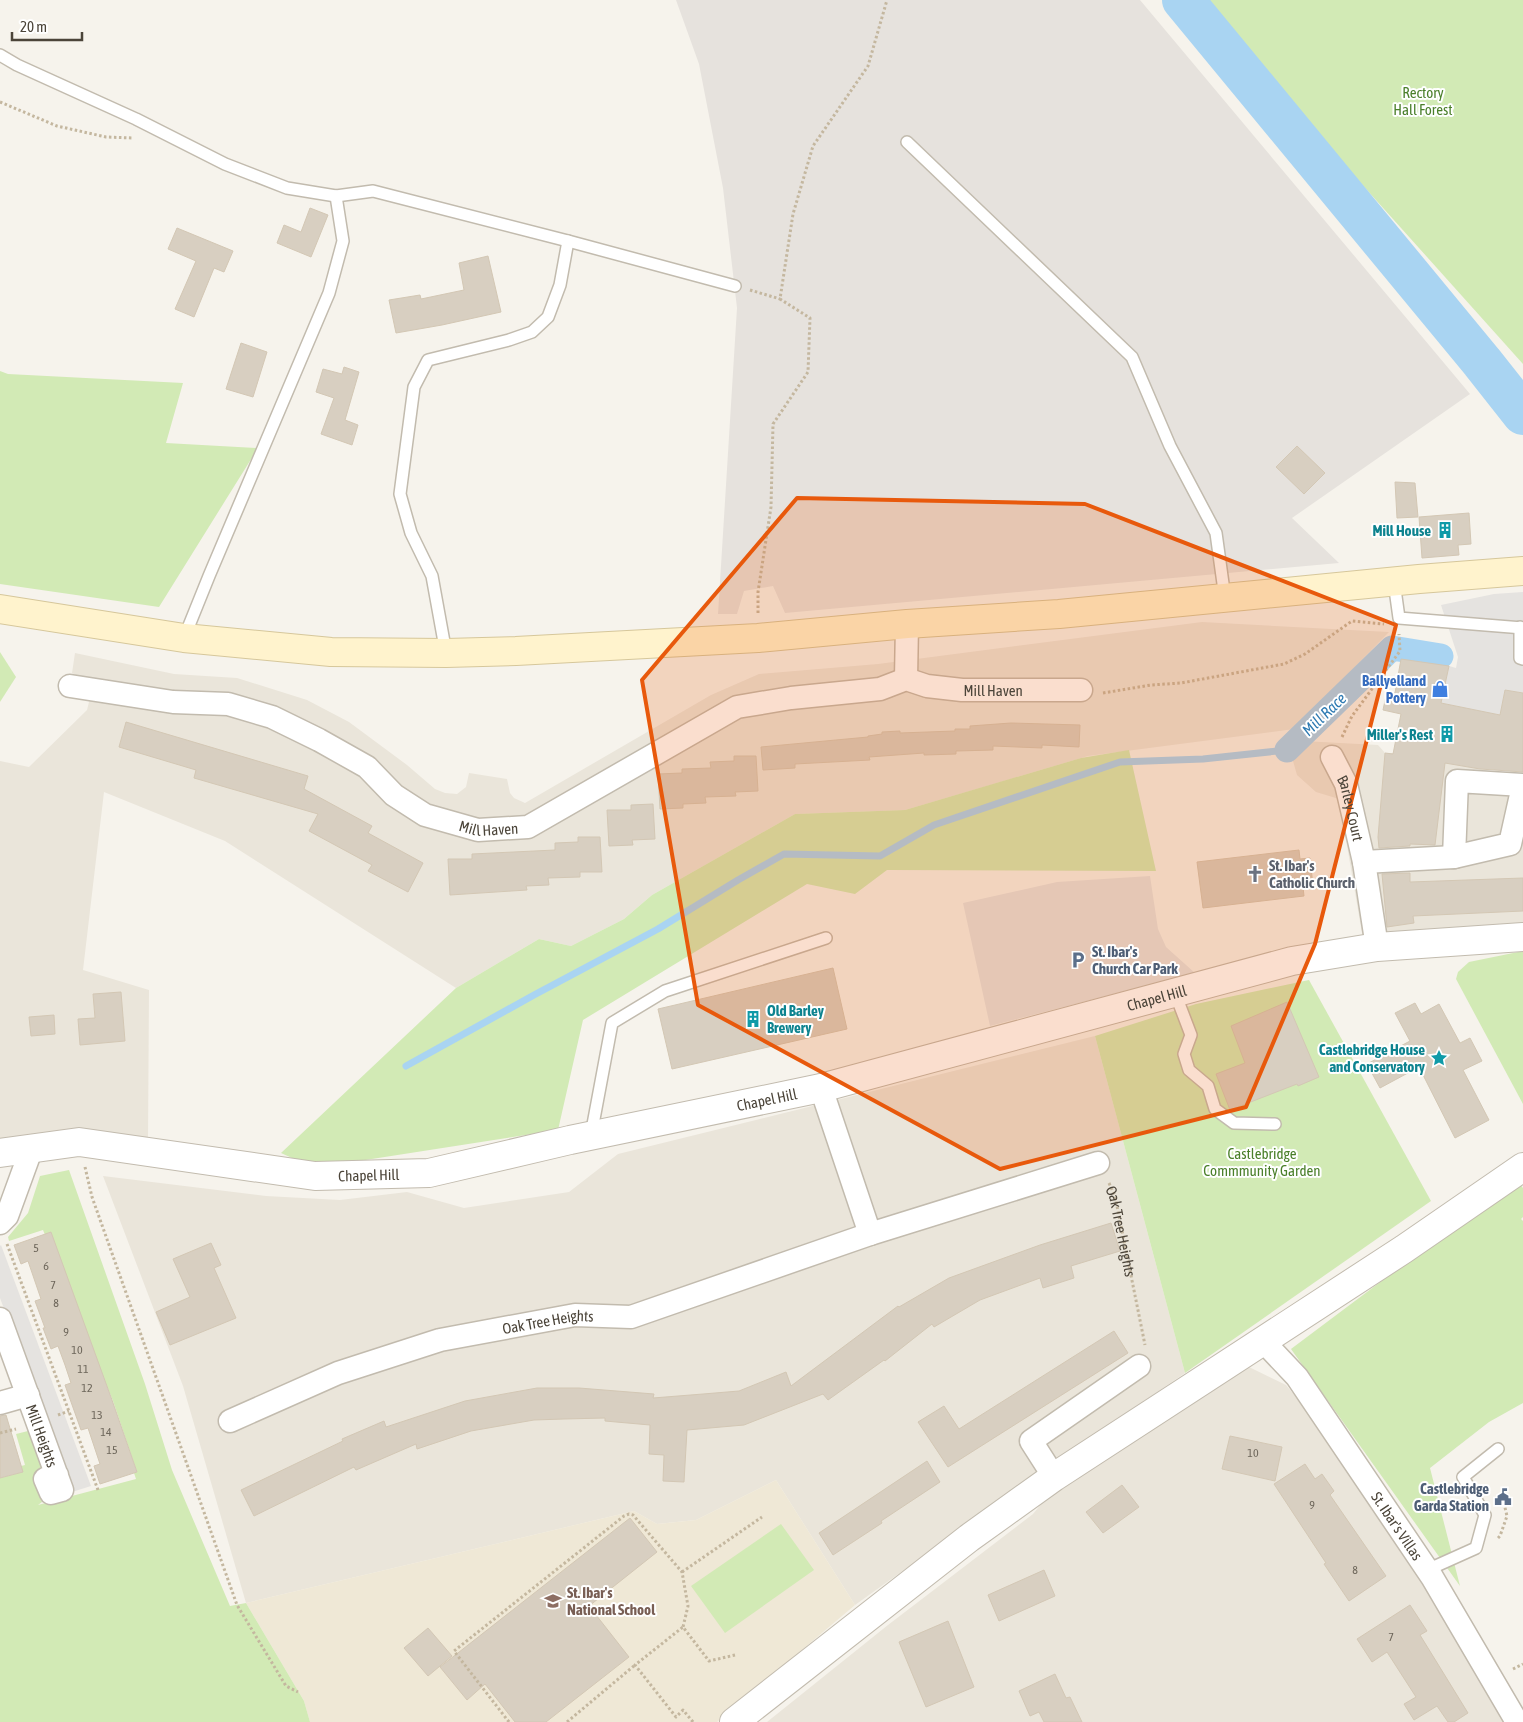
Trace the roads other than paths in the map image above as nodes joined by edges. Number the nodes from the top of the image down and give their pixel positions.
1 (0, 55) edge
2 (907, 142) dead end
3 (336, 196) junction
4 (568, 241) junction
5 (734, 286) road end
6 (1523, 571) edge
7 (1394, 582) junction
8 (1225, 598) junction
9 (0, 609) edge
10 (907, 624) junction
11 (1522, 627) edge
12 (184, 638) junction
13 (446, 653) junction
14 (1523, 659) edge
15 (906, 679) junction
16 (70, 686) dead end
17 (1081, 690) road end
18 (1332, 757) road end
19 (1523, 786) edge
20 (1454, 857) junction
21 (1364, 862) junction
22 (1523, 937) edge
23 (826, 938) dead end
24 (1377, 948) junction
25 (1175, 993) junction
26 (821, 1088) junction
27 (1275, 1124) dead end
28 (591, 1135) junction
29 (31, 1150) junction
30 (0, 1153) edge
31 (1098, 1163) road end
32 (1523, 1168) edge
33 (3, 1233) edge
34 (870, 1234) junction
35 (0, 1318) edge
36 (1263, 1341) junction
37 (1139, 1366) road end
38 (28, 1395) junction
39 (0, 1403) edge
40 (230, 1421) dead end
41 (1498, 1449) dead end
42 (57, 1475) dead end
43 (1054, 1477) junction
44 (1427, 1570) junction
45 (734, 1722) edge
46 (1517, 1722) edge

1 - 3 lane
2 - 8 lane
3 - 4 lane
3 - 12 lane
4 - 5 lane
4 - 13 lane
6 - 7 main road
7 - 8 main road
7 - 11 lane
8 - 10 main road
9 - 12 main road
10 - 13 main road
10 - 15 street
11 - 14 lane
12 - 13 main road
15 - 16 street, Mill Haven
15 - 17 street, Mill Haven
18 - 21 street, Barley Court
19 - 20 street, Barley Court
19 - 20 street, Barley Court
20 - 21 street, Barley Court
21 - 24 street, Barley Court
22 - 24 street, Chapel Hill
23 - 28 lane
24 - 25 street, Chapel Hill
25 - 26 street, Chapel Hill
25 - 27 lane
26 - 28 street, Chapel Hill
26 - 34 street
28 - 29 street, Chapel Hill
29 - 30 street, Chapel Hill
29 - 33 street
31 - 34 street, Oak Tree Heights
32 - 36 street
34 - 40 street, Oak Tree Heights
35 - 38 street, Mill Heights
36 - 43 street
36 - 44 street, St. Ibar's Villas
37 - 43 street
38 - 39 street, Mill Heights
38 - 42 street, Mill Heights
41 - 44 lane
43 - 45 street
44 - 46 street, St. Ibar's Villas

